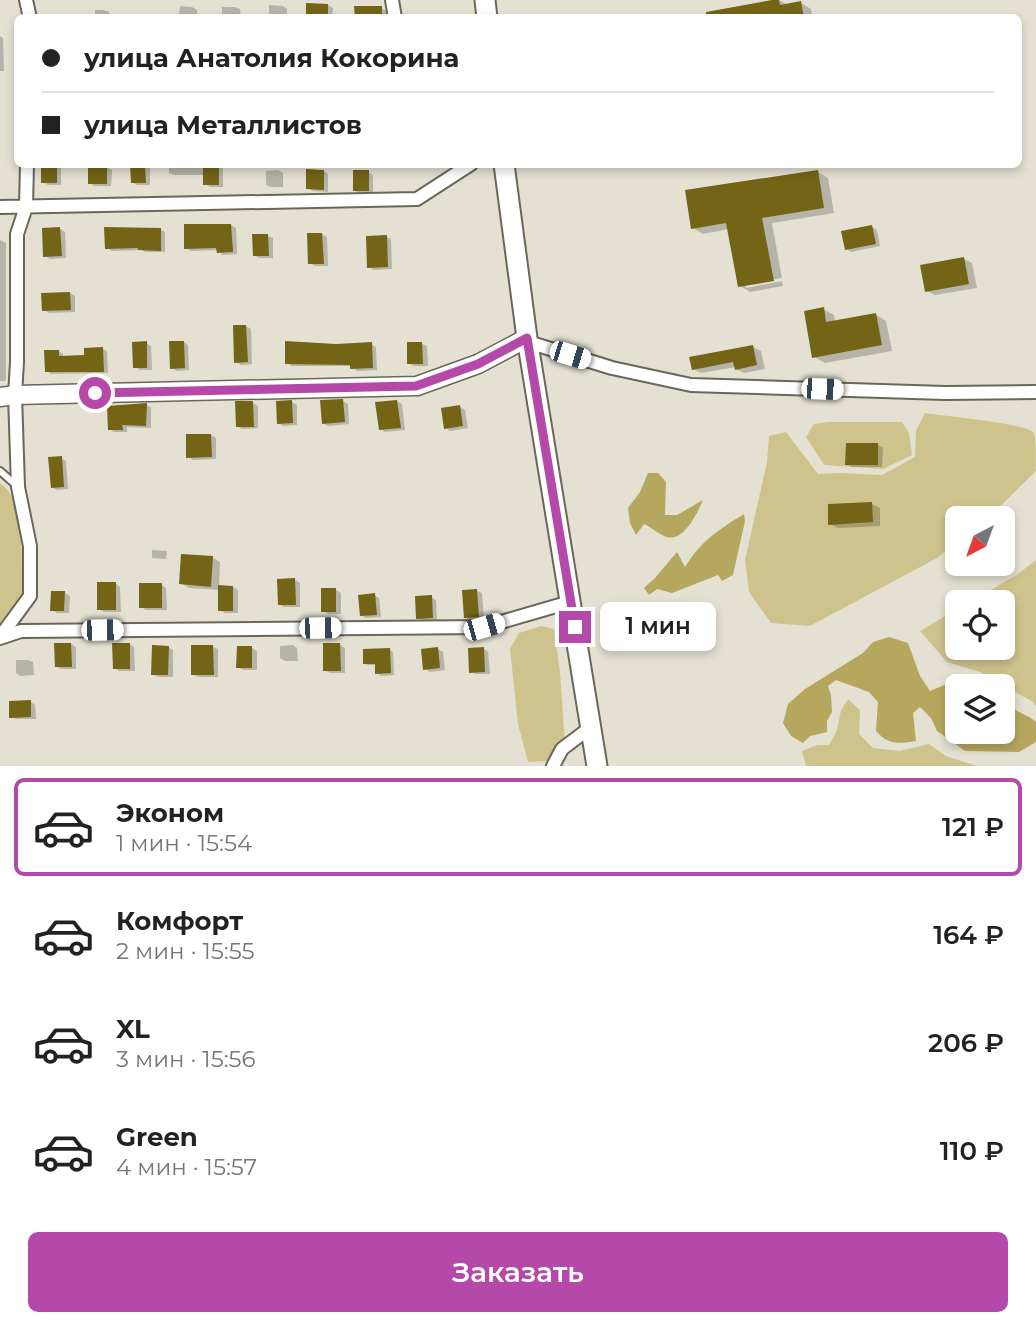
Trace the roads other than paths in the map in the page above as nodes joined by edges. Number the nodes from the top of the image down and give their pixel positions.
1 (27, 168) edge
2 (465, 168) edge
3 (505, 168) edge
4 (0, 207) edge
5 (26, 207) junction
6 (528, 340) junction
7 (1036, 392) edge
8 (7, 396) edge
9 (0, 471) edge
10 (18, 487) junction
11 (570, 602) junction
12 (0, 638) edge
13 (591, 727) junction
14 (553, 766) edge
15 (597, 766) edge

1 - 5 street
2 - 5 street
3 - 6 main road
4 - 5 street
5 - 8 street
6 - 7 street
6 - 8 street
6 - 11 main road
8 - 10 street
9 - 10 lane
10 - 12 street
11 - 12 street
11 - 13 main road
13 - 14 street
13 - 15 main road

